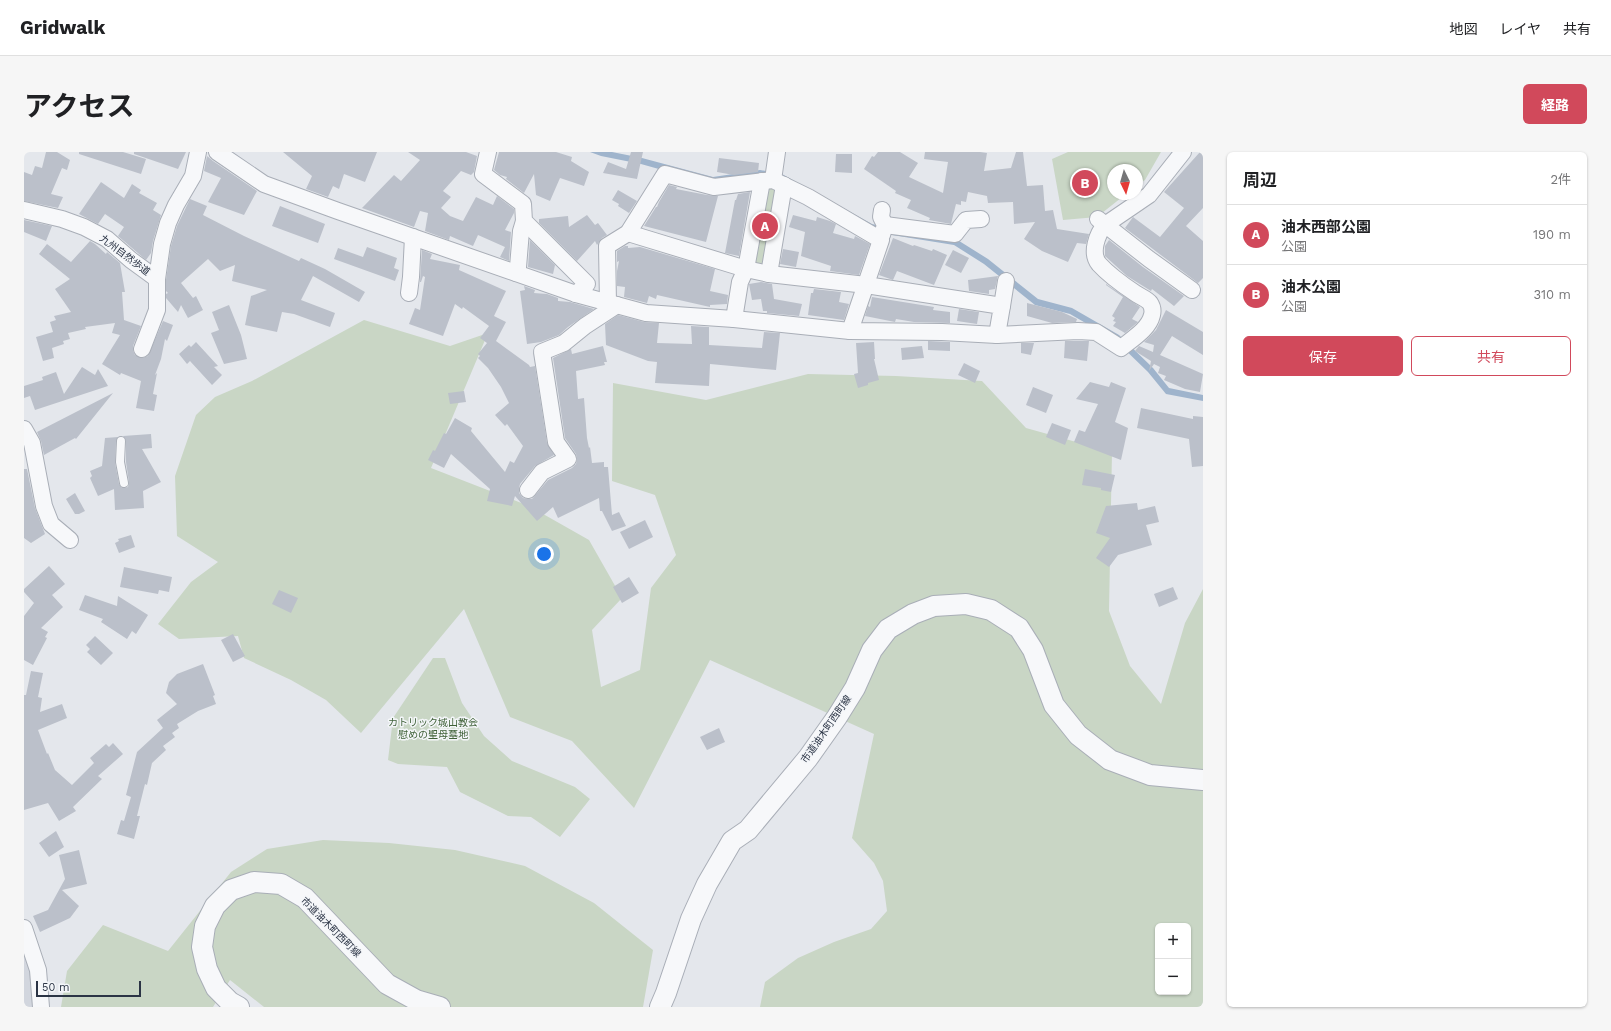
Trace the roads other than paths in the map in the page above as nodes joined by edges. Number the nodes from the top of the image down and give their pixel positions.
1 (198, 152) edge
2 (217, 152) edge
3 (488, 152) edge
4 (777, 152) edge
5 (1183, 152) edge
6 (773, 182) junction
7 (24, 210) edge
8 (981, 219) dead end
9 (524, 221) junction
10 (1101, 221) junction
11 (883, 225) junction
12 (628, 233) junction
13 (413, 237) junction
14 (746, 269) junction
15 (516, 273) junction
16 (769, 274) junction
17 (157, 279) junction
18 (1006, 281) dead end
19 (866, 285) junction
20 (1192, 290) dead end
21 (409, 293) dead end
22 (576, 294) junction
23 (612, 304) junction
24 (1002, 306) junction
25 (734, 319) junction
26 (850, 332) junction
27 (997, 335) junction
28 (142, 349) dead end
29 (24, 429) edge
30 (121, 441) dead end
31 (124, 483) dead end
32 (528, 490) dead end
33 (70, 540) dead end
34 (1203, 780) edge
35 (24, 928) edge
36 (41, 1007) edge
37 (239, 1007) edge
38 (440, 1007) edge
39 (660, 1007) edge

1 - 17 street
2 - 13 street
3 - 9 street
4 - 6 street
5 - 10 street
6 - 11 street
6 - 12 street
6 - 14 street
6 - 16 street
7 - 17 street, 九州自然歩道
8 - 11 street
9 - 15 street
9 - 22 street
10 - 20 street
10 - 27 street
11 - 19 street
12 - 14 street
12 - 23 street
13 - 15 street
13 - 21 street
14 - 16 street
14 - 25 street
15 - 22 street
16 - 19 street
17 - 28 street, 九州自然歩道
18 - 24 street
19 - 24 street
19 - 26 street
22 - 23 street
23 - 25 street
23 - 32 street
24 - 27 street
25 - 26 street
26 - 27 street
29 - 33 street
30 - 31 lane
34 - 39 street, 市道油木町西町線
35 - 36 street
37 - 38 street, 市道油木町西町線

